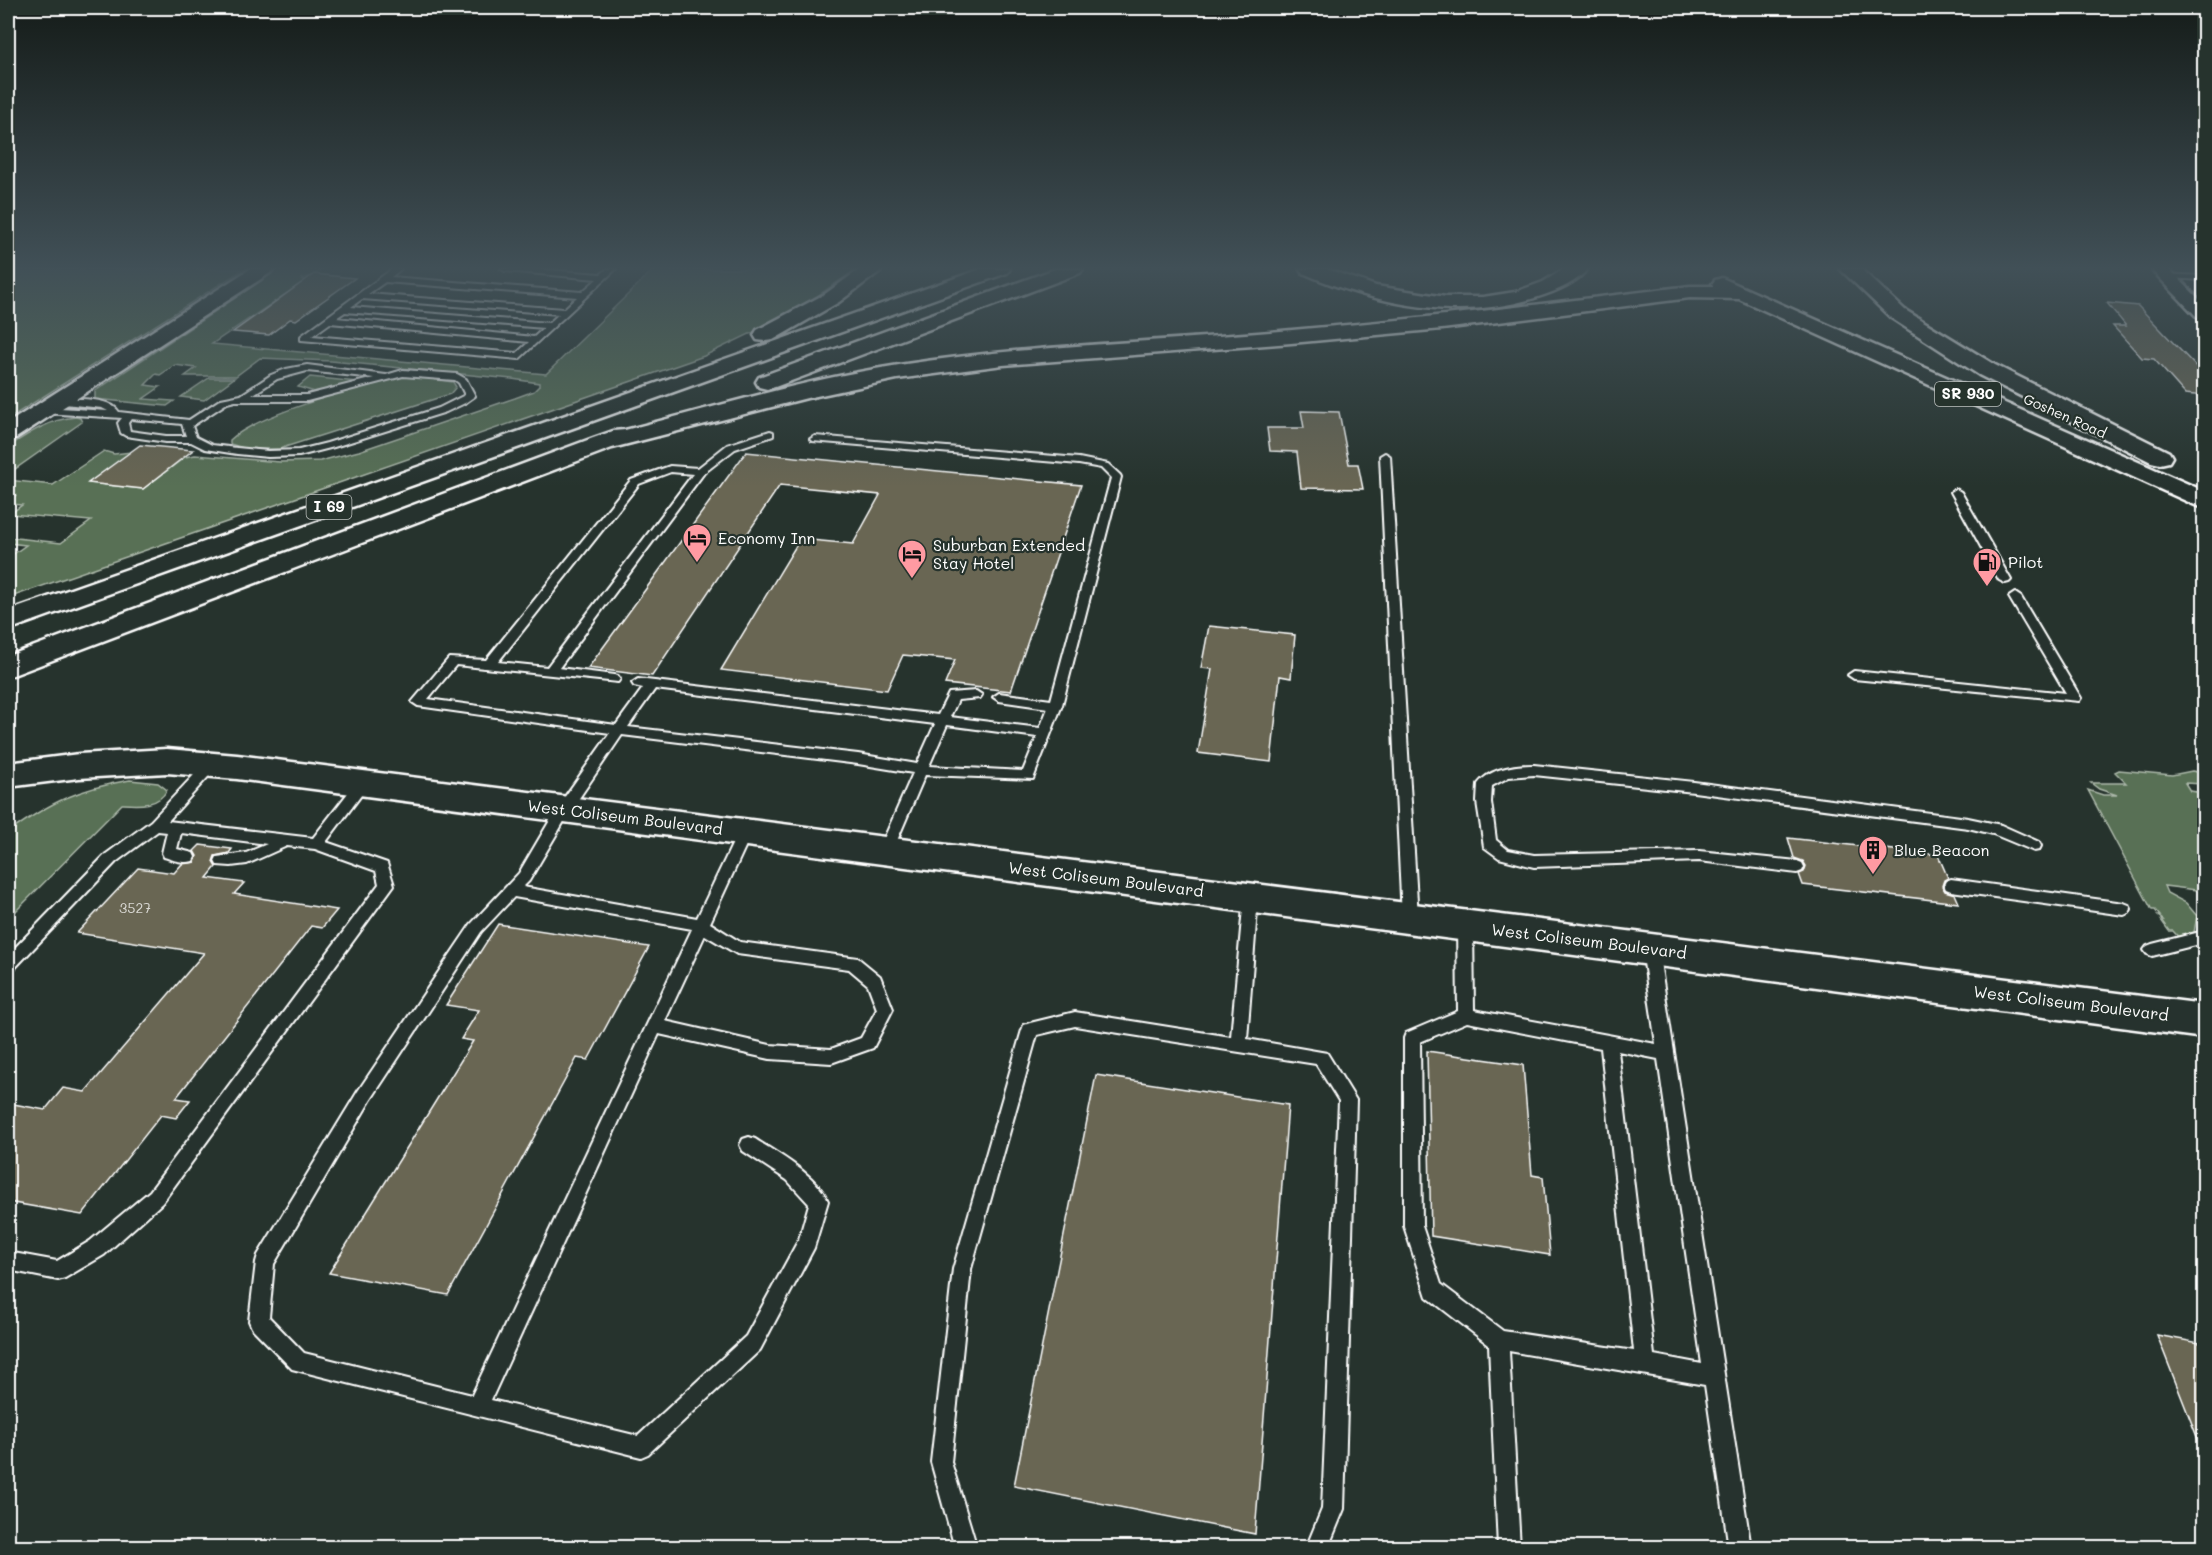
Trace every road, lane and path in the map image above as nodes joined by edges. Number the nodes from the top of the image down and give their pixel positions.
1 (151, 342) edge
2 (347, 342) edge
3 (534, 342) edge
4 (751, 342) edge
5 (797, 342) edge
6 (877, 342) edge
7 (1228, 342) edge
8 (1850, 342) edge
9 (1895, 342) edge
10 (1942, 342) edge
11 (384, 377) junction
12 (650, 394) junction
13 (246, 396) junction
14 (51, 406) junction
15 (115, 414) junction
16 (128, 415) junction
17 (188, 425) junction
18 (8, 433) edge
19 (770, 434) dead end
20 (193, 439) junction
21 (815, 440) dead end
22 (602, 443) junction
23 (1385, 456) dead end
24 (2167, 460) junction
25 (699, 471) junction
26 (2205, 477) edge
27 (1956, 492) dead end
28 (2205, 500) edge
29 (2005, 580) dead end
30 (2015, 597) dead end
31 (8, 621) edge
32 (489, 665) junction
33 (8, 667) edge
34 (550, 671) junction
35 (1854, 675) dead end
36 (614, 679) dead end
37 (638, 683) dead end
38 (652, 684) junction
39 (976, 695) dead end
40 (999, 697) dead end
41 (1056, 705) junction
42 (943, 722) junction
43 (619, 730) junction
44 (1045, 733) junction
45 (212, 764) junction
46 (923, 770) junction
47 (8, 775) edge
48 (363, 783) junction
49 (564, 809) junction
50 (156, 825) junction
51 (175, 827) junction
52 (745, 832) junction
53 (284, 841) junction
54 (316, 844) junction
55 (2034, 846) dead end
56 (886, 850) junction
57 (188, 857) dead end
58 (222, 861) dead end
59 (1797, 867) dead end
60 (1951, 885) dead end
61 (511, 891) junction
62 (1251, 897) junction
63 (2124, 909) dead end
64 (1410, 918) junction
65 (702, 925) junction
66 (1465, 925) junction
67 (2205, 937) edge
68 (1650, 949) junction
69 (2152, 950) dead end
70 (8, 964) edge
71 (1466, 1015) junction
72 (2205, 1021) edge
73 (655, 1026) junction
74 (1609, 1043) junction
75 (1238, 1045) junction
76 (1666, 1053) junction
77 (749, 1145) dead end
78 (8, 1261) edge
79 (1499, 1340) junction
80 (1645, 1363) junction
81 (1716, 1377) junction
82 (477, 1407) junction
83 (966, 1548) edge
84 (1317, 1548) edge
85 (1509, 1548) edge
86 (1740, 1548) edge

1 - 14 main road
2 - 3 lane
4 - 12 main road
5 - 12 main road, I 69
6 - 22 main road, I 69
7 - 22 main road
8 - 28 main road, SR 930
9 - 24 main road, Goshen Road / SR 930
10 - 24 main road
11 - 13 lane
11 - 13 lane
11 - 20 lane
12 - 31 main road, I 69
13 - 17 lane
14 - 15 lane
14 - 15 lane
14 - 18 main road
15 - 16 lane
16 - 17 lane
16 - 20 lane
17 - 20 lane
19 - 25 lane
21 - 41 lane
22 - 33 main road, I 69
23 - 64 lane
24 - 26 main road, Goshen Road / SR 930
25 - 32 lane
25 - 34 lane
27 - 29 lane
30 - 35 lane
32 - 34 lane
32 - 43 lane
34 - 36 lane
37 - 38 lane
38 - 42 lane
38 - 43 lane
39 - 42 lane
40 - 41 lane
41 - 44 lane
42 - 44 lane
42 - 46 lane
43 - 46 lane
43 - 49 lane
44 - 46 lane
45 - 47 main road, West Coliseum Boulevard
45 - 48 main road, West Coliseum Boulevard
45 - 50 lane
46 - 56 lane
48 - 49 main road, West Coliseum Boulevard
48 - 54 lane
49 - 52 main road, West Coliseum Boulevard
49 - 61 lane
50 - 51 lane
50 - 70 lane
51 - 53 lane
51 - 57 lane
52 - 56 main road, West Coliseum Boulevard
52 - 65 lane
53 - 54 lane
53 - 58 lane
54 - 78 lane
55 - 59 lane
56 - 62 main road, West Coliseum Boulevard
60 - 63 lane
61 - 65 lane
61 - 82 lane
62 - 64 main road, West Coliseum Boulevard
62 - 75 lane
64 - 66 main road, West Coliseum Boulevard
65 - 73 lane
65 - 73 lane
66 - 68 main road, West Coliseum Boulevard
66 - 71 lane
67 - 69 lane
68 - 72 main road, West Coliseum Boulevard
68 - 76 lane
71 - 74 lane
71 - 79 lane
73 - 82 lane
74 - 76 lane
74 - 80 lane
75 - 83 lane
75 - 84 lane
76 - 81 lane
77 - 82 lane
79 - 80 lane
79 - 85 lane
80 - 81 lane
81 - 86 lane

